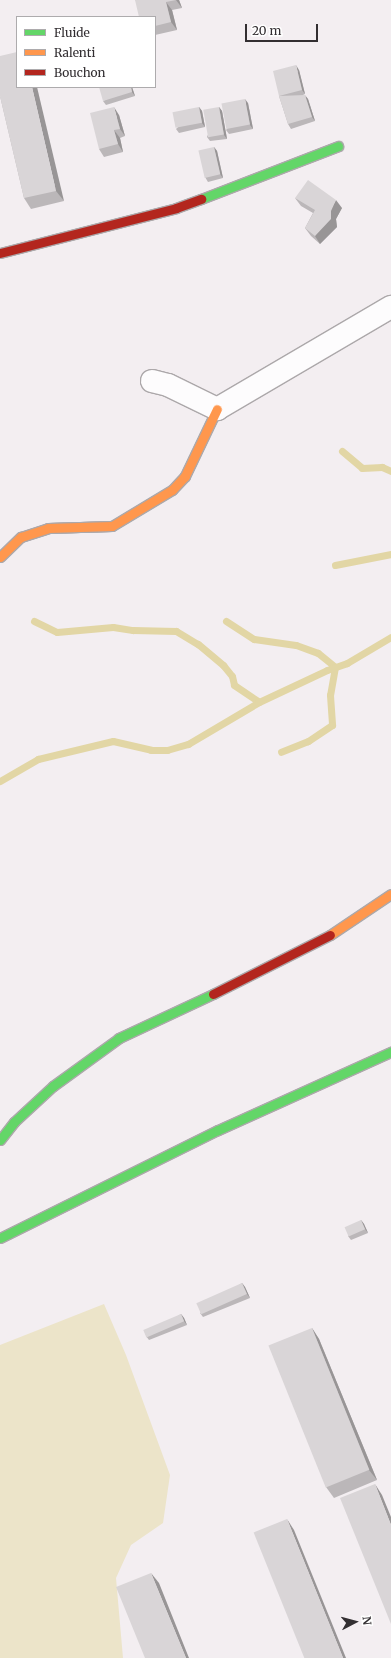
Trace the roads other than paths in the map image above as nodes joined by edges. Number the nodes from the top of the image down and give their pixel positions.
1 (338, 146) dead end
2 (0, 253) edge
3 (391, 307) edge
4 (152, 380) dead end
5 (217, 409) junction
6 (0, 557) edge
7 (391, 894) edge
8 (391, 1052) edge
9 (0, 1140) edge
10 (0, 1238) edge

1 - 2 street
3 - 5 street
4 - 5 street
5 - 6 street
7 - 9 street
8 - 10 street

